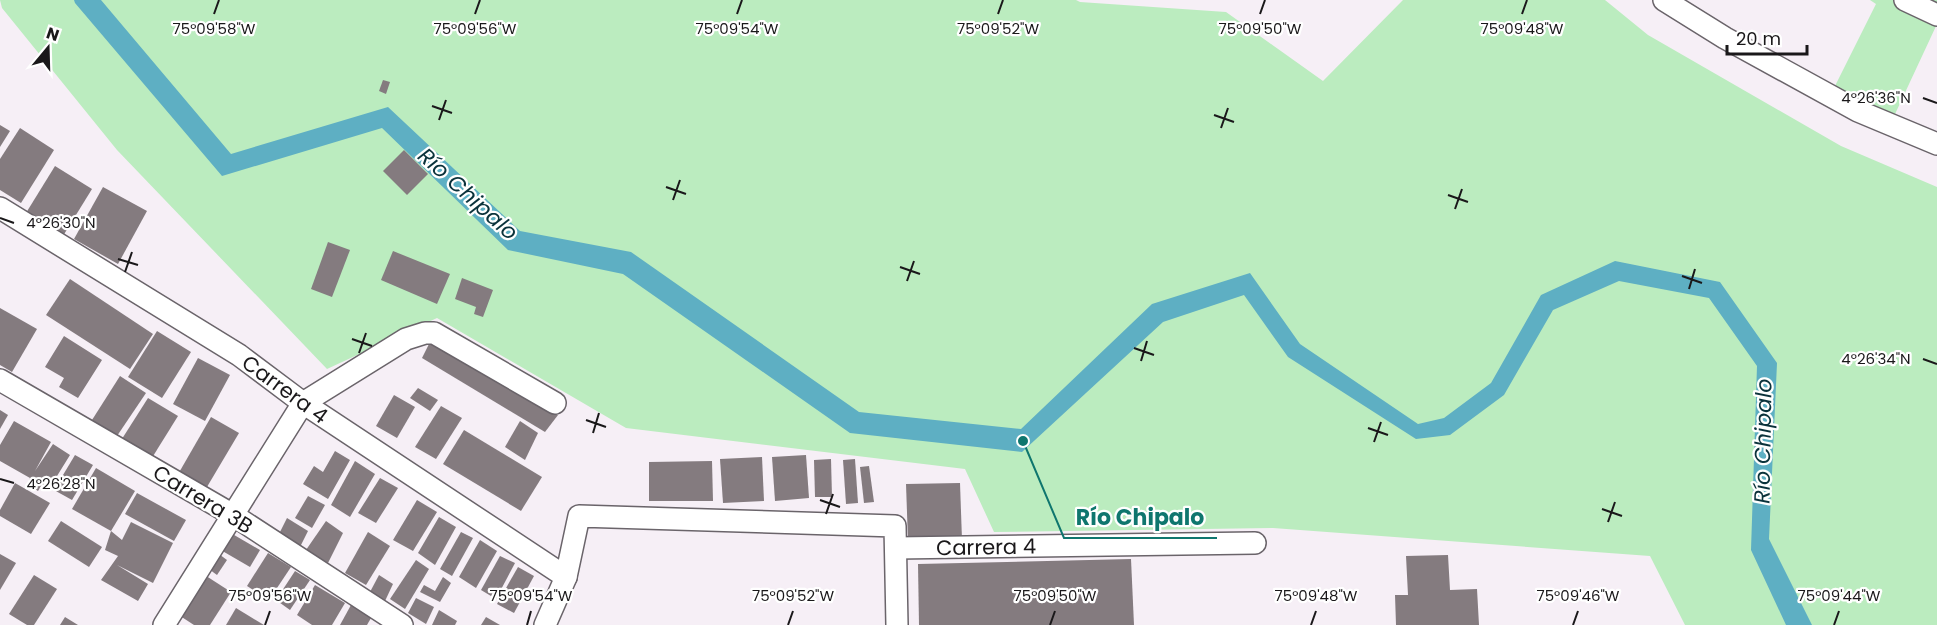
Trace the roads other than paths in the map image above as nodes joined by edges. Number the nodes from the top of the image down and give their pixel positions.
1 (1664, 0) edge
2 (1905, 0) edge
3 (1937, 15) edge
4 (1937, 144) edge
5 (0, 208) edge
6 (0, 380) edge
7 (303, 403) junction
8 (555, 403) dead end
9 (233, 515) junction
10 (1255, 543) dead end
11 (896, 548) junction
12 (566, 577) junction
13 (166, 624) edge
14 (402, 625) edge
15 (545, 625) edge
16 (897, 625) edge

1 - 4 street
2 - 3 street
5 - 7 street, Carrera 4
6 - 9 street, Carrera 3B
7 - 8 street
7 - 9 street
7 - 12 street, Carrera 4
9 - 13 street
9 - 14 street, Carrera 3B
10 - 11 street, Carrera 4
11 - 12 street
11 - 16 street
12 - 15 street

